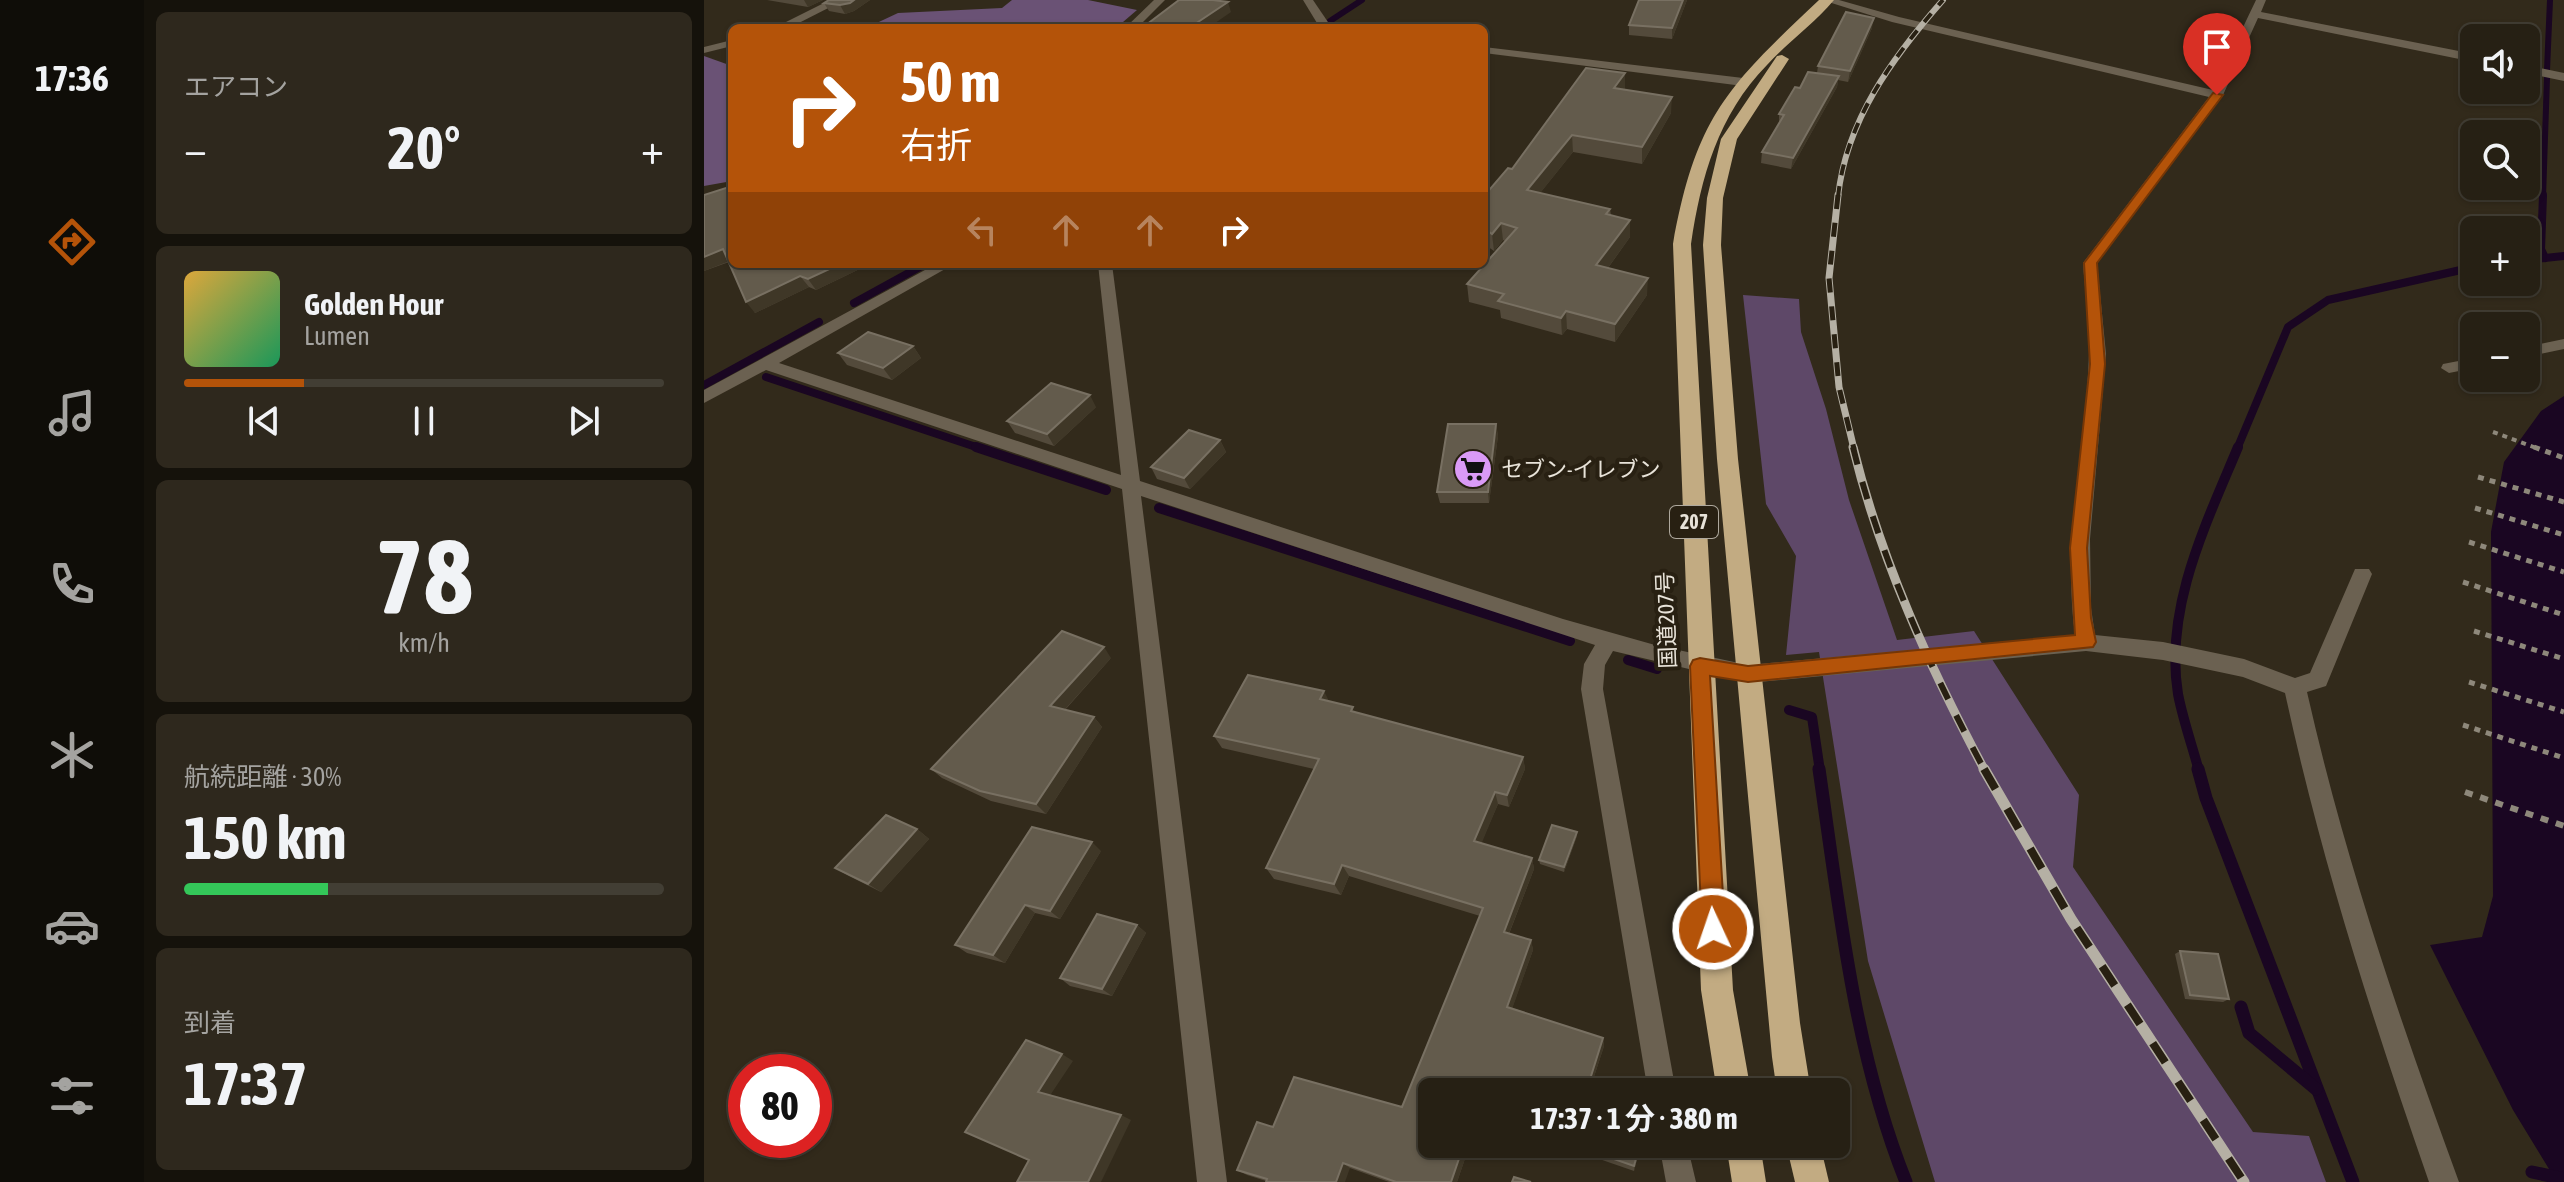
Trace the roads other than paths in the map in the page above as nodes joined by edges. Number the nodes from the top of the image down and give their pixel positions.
1 (839, 0) edge
2 (1160, 0) edge
3 (1308, 0) edge
4 (1827, 0) edge
5 (2258, 7) edge
6 (788, 24) edge
7 (1135, 24) edge
8 (1323, 24) edge
9 (728, 44) edge
10 (704, 50) edge
11 (1488, 50) edge
12 (2460, 55) edge
13 (2540, 72) edge
14 (2564, 77) edge
15 (1743, 82) junction
16 (2217, 95) junction
17 (940, 268) edge
18 (1105, 268) edge
19 (2564, 344) edge
20 (2540, 349) edge
21 (765, 364) junction
22 (2460, 366) edge
23 (2449, 368) dead end
24 (704, 397) edge
25 (1131, 486) junction
26 (2362, 574) dead end
27 (1608, 641) junction
28 (2086, 642) junction
29 (1700, 666) junction
30 (1748, 674) junction
31 (2295, 687) junction
32 (1660, 1078) edge
33 (1732, 1078) edge
34 (1791, 1078) edge
35 (1676, 1158) edge
36 (1745, 1158) edge
37 (1806, 1158) edge
38 (1212, 1182) edge
39 (1681, 1182) edge
40 (1749, 1182) edge
41 (1812, 1182) edge
42 (2444, 1182) edge

1 - 6 street
2 - 7 street
3 - 8 street
4 - 15 highway, 国道207号 / 207
4 - 16 street
4 - 30 highway, 207
5 - 12 street
5 - 16 street
9 - 10 street
11 - 15 street
13 - 14 street
15 - 29 highway, 国道207号 / 207
16 - 28 street
17 - 21 street
18 - 25 street
19 - 20 street
21 - 24 street
21 - 25 street
22 - 23 street
25 - 27 street
25 - 38 street
26 - 31 street
27 - 29 street
27 - 32 street
28 - 30 street
28 - 31 street
29 - 30 street
29 - 33 highway, 国道207号 / 207
30 - 34 highway, 207
31 - 42 street
35 - 39 street
36 - 40 highway
37 - 41 highway

